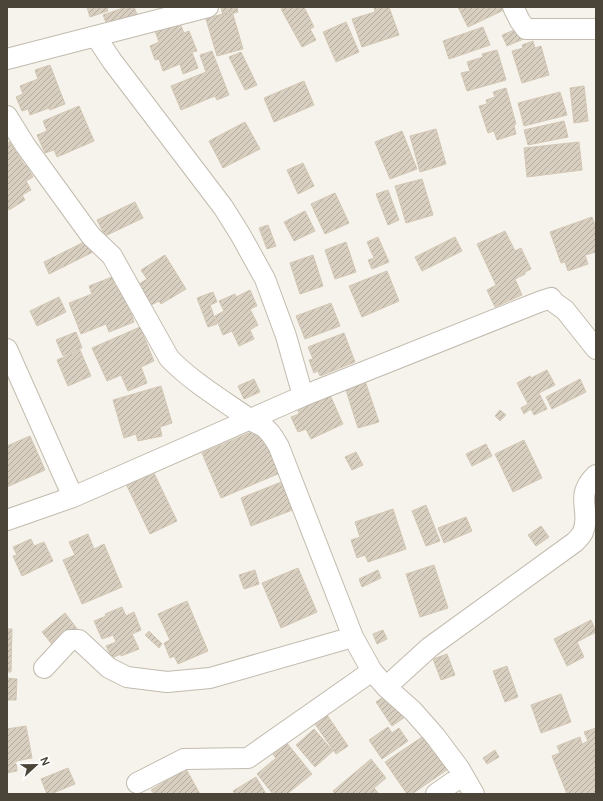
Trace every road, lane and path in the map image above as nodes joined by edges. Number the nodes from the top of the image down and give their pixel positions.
1 (208, 7) edge
2 (513, 7) edge
3 (596, 29) edge
4 (96, 37) junction
5 (7, 59) edge
6 (7, 116) edge
7 (7, 349) edge
8 (596, 349) edge
9 (303, 396) junction
10 (250, 420) junction
11 (596, 475) edge
12 (72, 497) junction
13 (7, 520) edge
14 (353, 637) junction
15 (44, 668) dead end
16 (372, 671) junction
17 (386, 686) junction
18 (463, 775) junction
19 (137, 783) dead end
20 (436, 794) edge
21 (474, 794) edge

1 - 4 street
2 - 3 street
4 - 5 street
4 - 9 street
6 - 10 street
7 - 12 street
8 - 9 street
9 - 10 street
10 - 12 street
10 - 14 street
11 - 17 street
12 - 13 street
14 - 15 street
14 - 16 street
16 - 17 street
16 - 19 street
17 - 18 street
18 - 20 street
18 - 21 street

